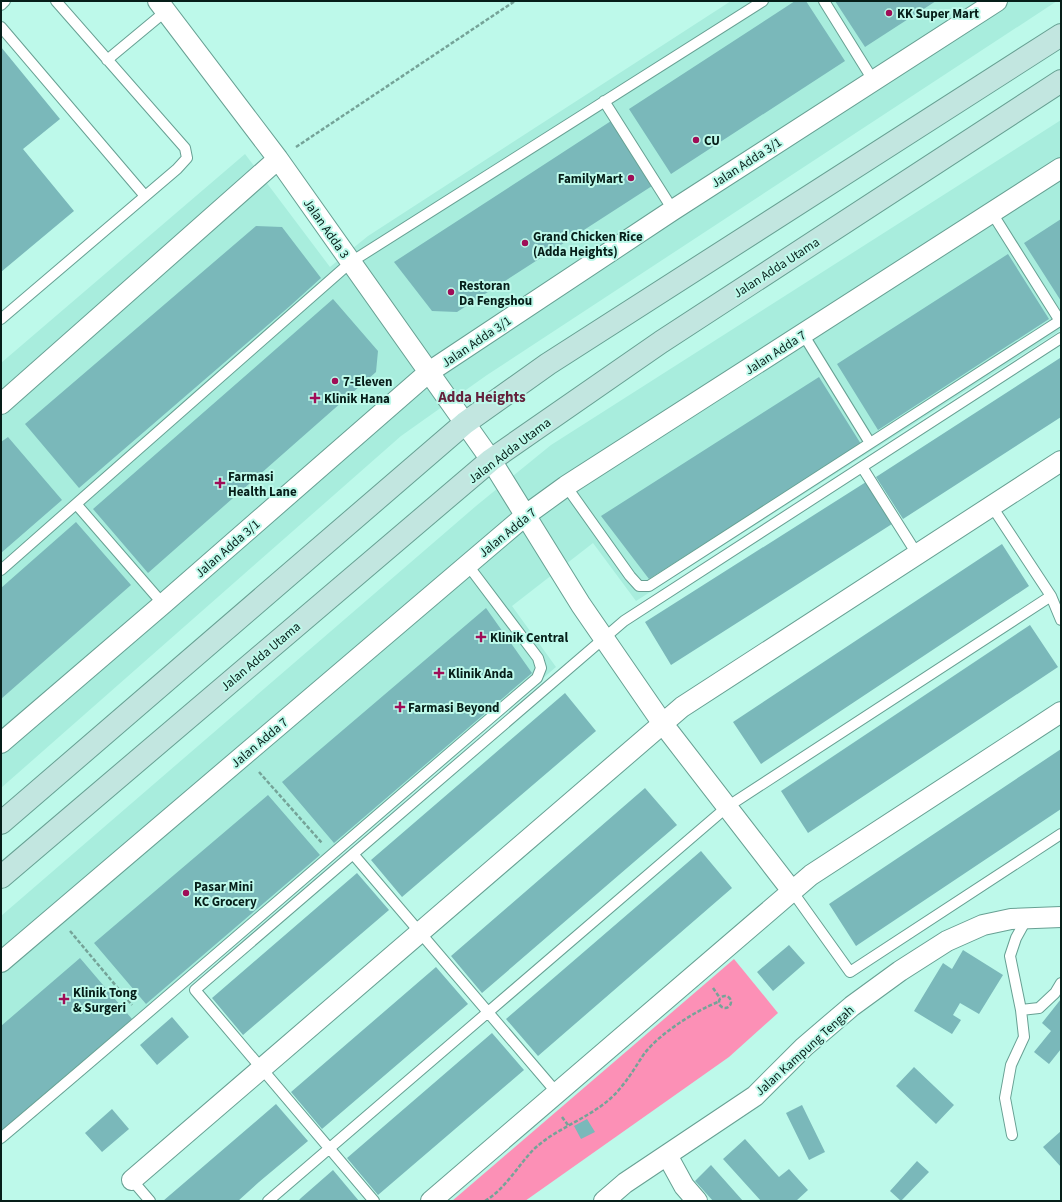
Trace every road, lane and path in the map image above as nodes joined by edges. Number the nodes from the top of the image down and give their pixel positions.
1 (5, 1) edge
2 (56, 1) edge
3 (515, 1) edge
4 (763, 1) edge
5 (824, 1) edge
6 (997, 1) edge
7 (1, 5) edge
8 (162, 6) edge
9 (1, 27) edge
10 (1061, 35) edge
11 (107, 60) junction
12 (873, 80) junction
13 (1061, 81) edge
14 (604, 101) junction
15 (278, 160) junction
16 (1061, 168) edge
17 (145, 196) junction
18 (673, 210) junction
19 (992, 213) junction
20 (351, 262) junction
21 (1, 319) edge
22 (1060, 320) edge
23 (803, 334) junction
24 (1060, 342) edge
25 (429, 372) junction
26 (1, 404) edge
27 (465, 423) junction
28 (870, 443) junction
29 (491, 460) junction
30 (1061, 461) edge
31 (862, 467) junction
32 (566, 486) junction
33 (77, 505) junction
34 (991, 505) junction
35 (526, 515) junction
36 (917, 554) junction
37 (467, 564) junction
38 (1, 570) edge
39 (1051, 596) junction
40 (163, 604) junction
41 (1061, 620) edge
42 (604, 638) junction
43 (1061, 712) edge
44 (663, 724) junction
45 (1, 743) edge
46 (244, 755) junction
47 (727, 806) junction
48 (1, 823) edge
49 (1061, 834) edge
50 (331, 854) junction
51 (353, 854) junction
52 (1, 877) edge
53 (792, 891) junction
54 (56, 915) junction
55 (1027, 918) junction
56 (1061, 918) edge
57 (420, 932) junction
58 (1, 962) edge
59 (1061, 983) edge
60 (718, 1002) junction
61 (1021, 1010) junction
62 (488, 1012) junction
63 (143, 1018) junction
64 (262, 1069) junction
65 (557, 1093) junction
66 (1012, 1135) dead end
67 (1, 1138) edge
68 (329, 1148) junction
69 (667, 1155) junction
70 (132, 1180) joint
71 (150, 1201) edge
72 (268, 1201) edge
73 (374, 1201) edge
74 (431, 1201) edge
75 (485, 1201) edge
76 (604, 1201) edge
77 (697, 1201) edge

1 - 7 lane
2 - 11 lane
3 - 15 path
4 - 14 lane
5 - 12 lane
6 - 12 street, Jalan Adda 3/1
8 - 11 lane
8 - 15 street, Jalan Adda 3
9 - 17 lane
10 - 27 main road
11 - 17 lane
12 - 18 street, Jalan Adda 3/1
13 - 29 main road, Jalan Adda Utama
14 - 18 lane
14 - 20 lane
15 - 20 street, Jalan Adda 3
15 - 26 street
16 - 19 street, Jalan Adda 7
17 - 21 lane
18 - 25 street, Jalan Adda 3/1
19 - 22 lane
19 - 23 street, Jalan Adda 7
20 - 25 street, Jalan Adda 3
20 - 33 lane
22 - 28 lane
23 - 28 lane
23 - 32 street, Jalan Adda 7
24 - 31 lane
25 - 27 street, Jalan Adda 3
25 - 40 street, Jalan Adda 3/1
27 - 29 street, Jalan Adda 3
27 - 48 main road
28 - 32 lane
29 - 35 street, Jalan Adda 3
29 - 52 main road, Jalan Adda Utama
30 - 34 street
31 - 36 lane
31 - 42 lane
32 - 35 street, Jalan Adda 7
33 - 38 lane
33 - 40 lane
34 - 36 street
34 - 39 lane
35 - 37 street, Jalan Adda 7
35 - 42 street, Jalan Adda 3
36 - 44 street
37 - 46 street, Jalan Adda 7
37 - 50 lane
39 - 41 lane
39 - 47 lane
40 - 45 street, Jalan Adda 3/1
42 - 44 street, Jalan Adda 3
42 - 51 lane
43 - 53 street
44 - 47 street, Jalan Adda 3
44 - 57 street
46 - 50 path
46 - 54 street, Jalan Adda 7
47 - 53 street, Jalan Adda 3
47 - 62 lane
49 - 53 lane
50 - 63 lane
51 - 57 lane
51 - 64 lane
53 - 65 street
54 - 58 street, Jalan Adda 7
54 - 63 path
55 - 56 street, Jalan Kampung Tengah
55 - 61 lane
55 - 69 street, Jalan Kampung Tengah
57 - 62 lane
57 - 64 street
59 - 61 lane
60 - 60 path
60 - 75 path
61 - 66 lane
62 - 65 lane
62 - 68 lane
63 - 67 lane
64 - 68 lane
64 - 70 street
65 - 74 street
68 - 72 lane
68 - 73 lane
69 - 76 street, Jalan Kampung Tengah
69 - 77 street
70 - 71 lane

